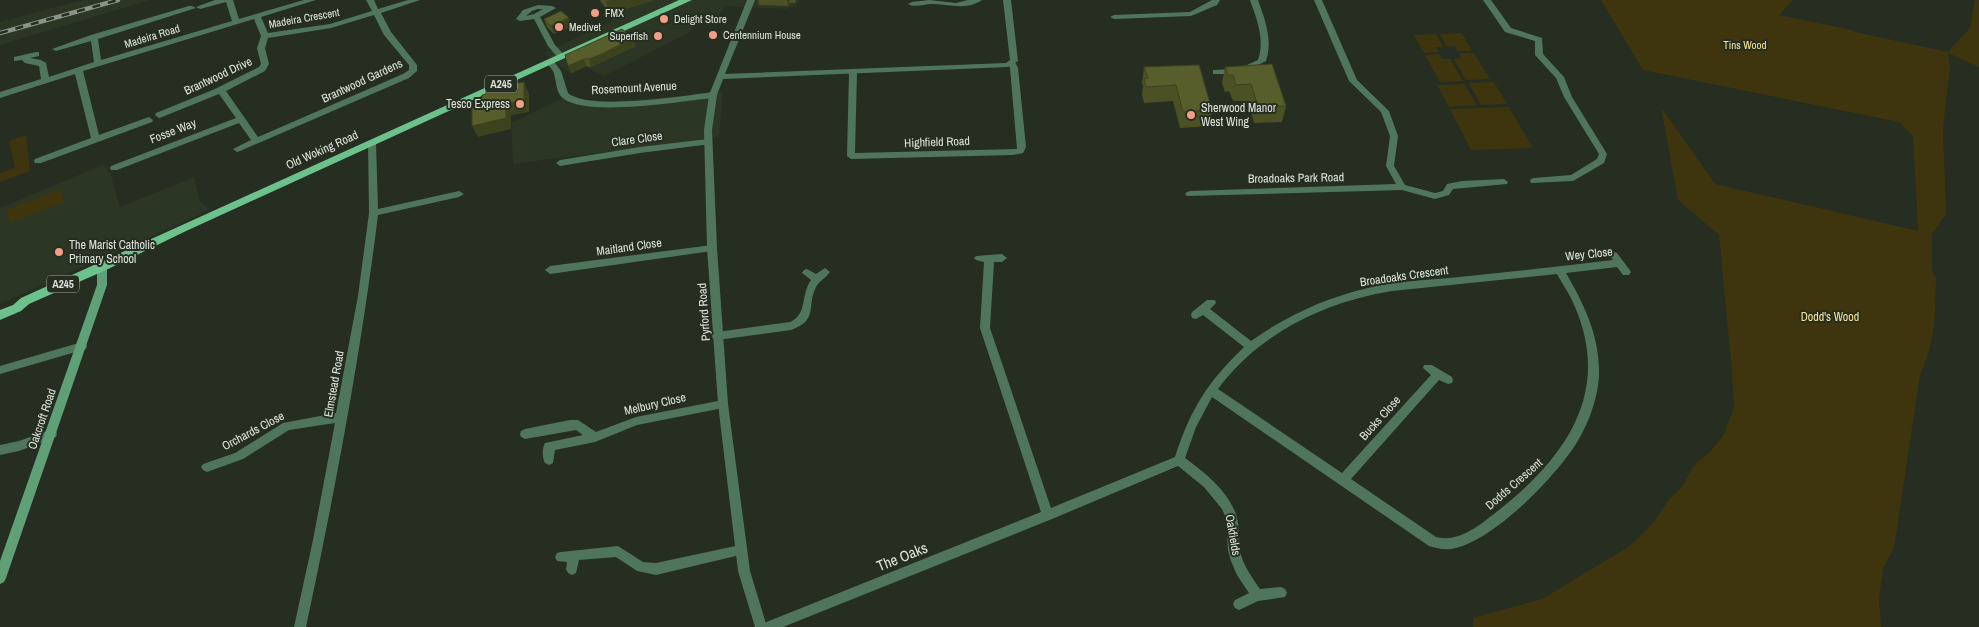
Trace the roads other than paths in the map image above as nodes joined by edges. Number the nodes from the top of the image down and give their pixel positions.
1 (223, 0) edge
2 (229, 0) edge
3 (312, 0) edge
4 (370, 0) edge
5 (416, 0) edge
6 (671, 0) edge
7 (687, 0) edge
8 (751, 0) edge
9 (978, 0) edge
10 (1007, 0) edge
11 (1216, 0) edge
12 (1254, 0) edge
13 (1318, 0) edge
14 (1487, 0) edge
15 (912, 4) dead end
16 (375, 13) junction
17 (257, 16) junction
18 (536, 16) dead end
19 (1114, 17) dead end
20 (236, 22) junction
21 (630, 25) junction
22 (265, 36) junction
23 (94, 37) junction
24 (56, 49) dead end
25 (36, 54) dead end
26 (561, 56) junction
27 (550, 62) junction
28 (98, 64) junction
29 (1012, 64) junction
30 (79, 71) junction
31 (853, 72) junction
32 (1216, 72) dead end
33 (720, 77) junction
34 (45, 81) junction
35 (220, 90) junction
36 (0, 95) edge
37 (713, 95) junction
38 (160, 116) dead end
39 (241, 119) junction
40 (149, 120) dead end
41 (96, 140) junction
42 (256, 141) junction
43 (708, 142) junction
44 (372, 143) junction
45 (237, 149) dead end
46 (38, 161) dead end
47 (567, 164) dead end
48 (114, 168) dead end
49 (1534, 181) dead end
50 (1504, 182) dead end
51 (1402, 187) junction
52 (459, 194) dead end
53 (1190, 194) dead end
54 (374, 213) junction
55 (712, 248) junction
56 (1002, 258) dead end
57 (102, 267) junction
58 (550, 270) dead end
59 (1560, 270) junction
60 (826, 272) dead end
61 (1626, 272) dead end
62 (807, 273) dead end
63 (817, 278) junction
64 (25, 301) junction
65 (0, 307) edge
66 (1203, 309) dead end
67 (0, 315) edge
68 (717, 336) junction
69 (82, 346) junction
70 (1250, 346) junction
71 (0, 370) edge
72 (1448, 380) dead end
73 (1211, 390) junction
74 (723, 404) junction
75 (341, 417) junction
76 (52, 434) junction
77 (526, 434) dead end
78 (595, 437) junction
79 (0, 450) edge
80 (549, 460) dead end
81 (1179, 460) junction
82 (207, 467) dead end
83 (1343, 480) junction
84 (1048, 515) junction
85 (740, 550) junction
86 (574, 555) junction
87 (561, 557) dead end
88 (572, 568) dead end
89 (0, 578) edge
90 (1281, 593) dead end
91 (1257, 596) junction
92 (1239, 604) dead end
93 (300, 627) edge
94 (761, 627) edge
95 (768, 627) edge

1 - 23 street
2 - 20 street
3 - 17 street, Madeira Road
4 - 16 street, Brantwood Gardens
5 - 16 street
6 - 21 main road, Old Woking Road / A245
7 - 21 main road, Old Woking Road / A245
8 - 33 street, Pyrford Road
9 - 15 street
10 - 29 street, Highfield Road
11 - 19 street
12 - 32 street
13 - 51 street
14 - 49 street
16 - 22 street, Madeira Crescent
16 - 42 street, Brantwood Gardens
17 - 20 street, Madeira Road
17 - 22 street, Brantwood Drive
18 - 26 street
20 - 28 street, Madeira Road
21 - 26 main road, Old Woking Road / A245
22 - 35 street, Brantwood Drive
23 - 24 street
23 - 28 street
25 - 34 street
26 - 27 main road, Old Woking Road / A245
27 - 37 street, Rosemount Avenue
27 - 44 main road, Old Woking Road / A245
28 - 30 street, Madeira Road
29 - 31 street
29 - 31 street, Highfield Road
30 - 34 street, Madeira Road
30 - 41 street
31 - 33 street
33 - 37 street, Pyrford Road
34 - 36 street, Madeira Road
35 - 38 street, Brantwood Drive
35 - 39 street
37 - 43 street, Pyrford Road
39 - 42 street
39 - 48 street, Fosse Way
40 - 41 street
41 - 46 street
42 - 45 street, Brantwood Gardens
43 - 47 street, Clare Close
43 - 55 street, Pyrford Road
44 - 54 street, Elmstead Road
44 - 57 main road, Old Woking Road / A245
50 - 51 street, Broadoaks Park Road
51 - 53 street, Broadoaks Park Road
52 - 54 street
54 - 75 street, Elmstead Road
55 - 58 street, Maitland Close
55 - 68 street, Pyrford Road
56 - 84 street
57 - 64 main road, Old Woking Road / A245
57 - 69 main road, Oakcroft Road
59 - 61 street, Wey Close
59 - 70 street, Broadoaks Crescent
59 - 83 street, Dodds Crescent
60 - 63 street
62 - 63 street
63 - 68 street
64 - 65 main road, Old Woking Road / A245
64 - 67 main road, Old Woking Road / A245
66 - 70 street
68 - 74 street, Pyrford Road
69 - 71 street
69 - 76 main road, Oakcroft Road
70 - 73 street, Broadoaks Crescent
72 - 83 street, Bucks Close
73 - 81 street, Broadoaks Crescent
73 - 83 street, Dodds Crescent
74 - 78 street, Melbury Close
74 - 85 street, Pyrford Road
75 - 82 street, Orchards Close
75 - 93 street, Elmstead Road
76 - 79 street
76 - 89 main road, Oakcroft Road
77 - 78 street
78 - 80 street, Melbury Close
81 - 84 street, The Oaks
81 - 91 street, Oakfields
84 - 95 street, The Oaks
85 - 86 street
85 - 94 street, Pyrford Road
86 - 87 street
86 - 88 street
90 - 91 street
91 - 92 street

